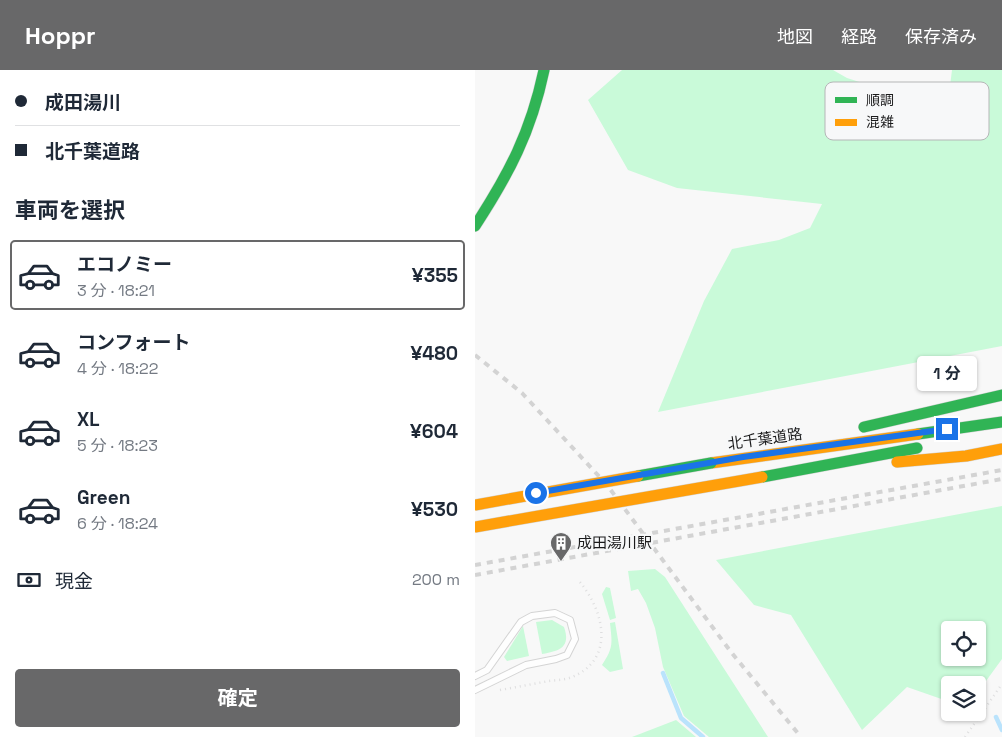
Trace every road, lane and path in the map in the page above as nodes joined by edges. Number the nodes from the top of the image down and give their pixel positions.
1 (545, 70) edge
2 (475, 226) edge
3 (1002, 395) edge
4 (1002, 422) edge
5 (849, 430) dead end
6 (1002, 433) edge
7 (830, 435) dead end
8 (977, 437) dead end
9 (929, 446) dead end
10 (1002, 449) edge
11 (743, 457) junction
12 (795, 471) junction
13 (475, 505) edge
14 (475, 528) edge
15 (475, 676) edge
16 (1002, 684) edge
17 (475, 690) edge
18 (965, 737) edge

1 - 2 main road
3 - 5 main road
4 - 11 main road, 北千葉道路
6 - 8 main road
7 - 11 main road
9 - 12 main road
10 - 12 main road
11 - 13 main road, 北千葉道路, bridge
12 - 14 main road, bridge
15 - 17 lane
16 - 18 path

